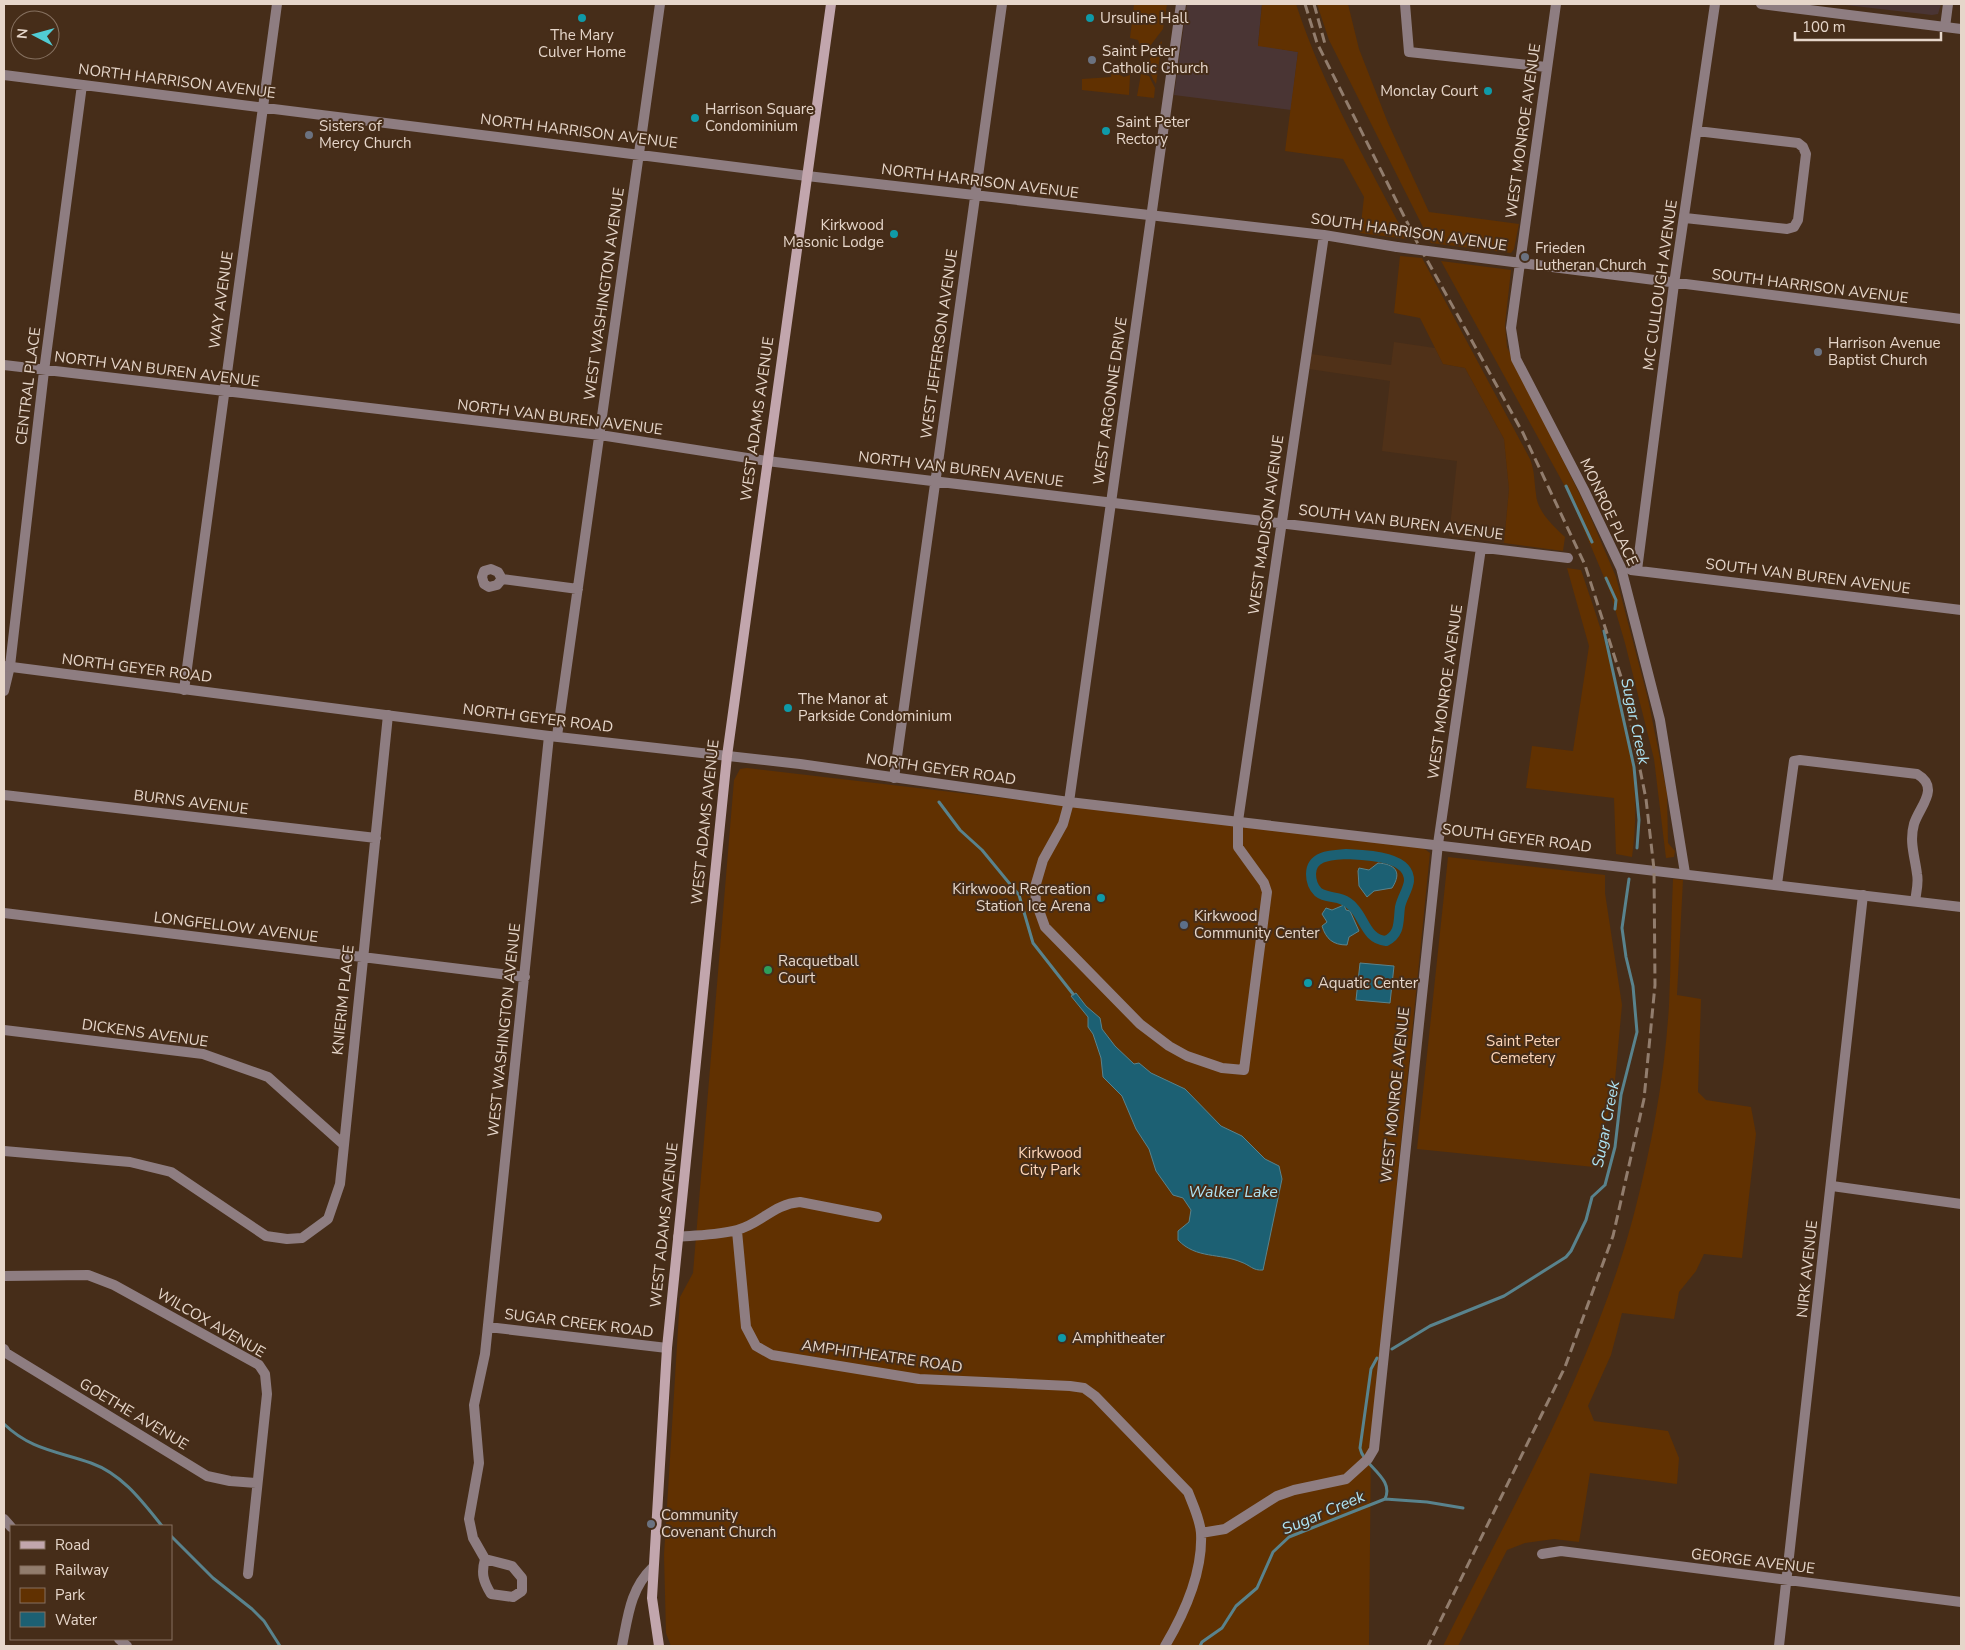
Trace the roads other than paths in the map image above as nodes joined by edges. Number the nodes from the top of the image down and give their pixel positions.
1 (277, 4) edge
2 (660, 4) edge
3 (831, 4) edge
4 (1002, 4) edge
5 (1181, 4) edge
6 (1405, 4) edge
7 (1556, 4) edge
8 (1715, 4) edge
9 (1761, 4) edge
10 (1948, 4) edge
11 (1945, 27) junction
12 (1961, 29) edge
13 (1546, 68) junction
14 (4, 75) edge
15 (82, 85) junction
16 (262, 106) junction
17 (1697, 131) junction
18 (639, 154) junction
19 (807, 176) junction
20 (976, 195) junction
21 (1150, 216) junction
22 (1685, 218) junction
23 (1324, 235) junction
24 (1520, 262) junction
25 (1674, 284) junction
26 (1961, 319) edge
27 (4, 365) edge
28 (44, 370) junction
29 (223, 392) junction
30 (600, 435) junction
31 (767, 461) junction
32 (935, 481) junction
33 (1111, 502) junction
34 (1282, 522) junction
35 (1481, 548) junction
36 (1568, 558) dead end
37 (1620, 568) junction
38 (1637, 570) junction
39 (502, 579) dead end
40 (578, 590) junction
41 (1961, 610) edge
42 (7, 666) edge
43 (184, 690) junction
44 (4, 691) edge
45 (388, 715) junction
46 (553, 736) junction
47 (727, 756) junction
48 (894, 778) junction
49 (4, 795) edge
50 (1070, 802) junction
51 (1238, 821) junction
52 (376, 838) junction
53 (1438, 844) junction
54 (1685, 873) junction
55 (1777, 884) junction
56 (1863, 895) junction
57 (1915, 901) junction
58 (1961, 907) edge
59 (4, 913) edge
60 (363, 957) junction
61 (524, 977) junction
62 (1251, 1017) joint
63 (4, 1030) edge
64 (342, 1144) junction
65 (4, 1150) edge
66 (1832, 1186) junction
67 (1961, 1204) edge
68 (877, 1217) dead end
69 (737, 1230) junction
70 (678, 1237) junction
71 (4, 1276) edge
72 (488, 1327) junction
73 (667, 1348) junction
74 (4, 1349) edge
75 (257, 1483) junction
76 (1201, 1533) junction
77 (1542, 1554) dead end
78 (485, 1559) junction
79 (653, 1567) junction
80 (248, 1574) dead end
81 (1785, 1580) junction
82 (1961, 1602) edge
83 (622, 1646) edge
84 (659, 1646) edge
85 (1165, 1646) edge
86 (1780, 1646) edge

1 - 16 street, WAY AVENUE
2 - 18 street, WEST WASHINGTON AVENUE
3 - 19 main road, WEST ADAMS AVENUE
4 - 20 street, WEST JEFFERSON AVENUE
5 - 21 street, WEST ARGONNE DRIVE
6 - 13 street
7 - 13 street, WEST MONROE AVENUE
8 - 17 street, MC CULLOUGH AVENUE
9 - 11 street
10 - 11 street
11 - 12 street
13 - 24 street, WEST MONROE AVENUE
14 - 15 street, NORTH HARRISON AVENUE
15 - 16 street, NORTH HARRISON AVENUE
15 - 28 street, CENTRAL PLACE
16 - 18 street, NORTH HARRISON AVENUE
16 - 29 street, WAY AVENUE
17 - 22 street, MC CULLOUGH AVENUE
17 - 22 street
18 - 19 street, NORTH HARRISON AVENUE
18 - 30 street, WEST WASHINGTON AVENUE
19 - 20 street, NORTH HARRISON AVENUE
19 - 31 main road, WEST ADAMS AVENUE
20 - 21 street, NORTH HARRISON AVENUE
20 - 32 street, WEST JEFFERSON AVENUE
21 - 23 street, SOUTH HARRISON AVENUE
21 - 33 street, WEST ARGONNE DRIVE
22 - 25 street, MC CULLOUGH AVENUE
23 - 24 street, SOUTH HARRISON AVENUE, bridge
23 - 34 street, WEST MADISON AVENUE
24 - 25 street, SOUTH HARRISON AVENUE
24 - 37 street, MONROE PLACE
25 - 26 street, SOUTH HARRISON AVENUE
25 - 38 street, MC CULLOUGH AVENUE
27 - 28 street, NORTH VAN BUREN AVENUE
28 - 29 street, NORTH VAN BUREN AVENUE
28 - 42 street, CENTRAL PLACE
29 - 30 street, NORTH VAN BUREN AVENUE
29 - 43 street, WAY AVENUE
30 - 31 street, NORTH VAN BUREN AVENUE
30 - 40 street, WEST WASHINGTON AVENUE
31 - 32 street, NORTH VAN BUREN AVENUE
31 - 47 main road, WEST ADAMS AVENUE
32 - 33 street, NORTH VAN BUREN AVENUE
32 - 48 street, WEST JEFFERSON AVENUE
33 - 34 street, SOUTH VAN BUREN AVENUE
33 - 50 street, WEST ARGONNE DRIVE
34 - 35 street, SOUTH VAN BUREN AVENUE
34 - 51 street, WEST MADISON AVENUE
35 - 36 street, SOUTH VAN BUREN AVENUE
35 - 53 street, WEST MONROE AVENUE
37 - 38 street, SOUTH VAN BUREN AVENUE
37 - 54 street, MONROE PLACE
38 - 41 street, SOUTH VAN BUREN AVENUE
39 - 40 street
40 - 46 street, WEST WASHINGTON AVENUE
42 - 43 street, NORTH GEYER ROAD
42 - 44 street, CENTRAL PLACE
43 - 45 street, NORTH GEYER ROAD
45 - 46 street, NORTH GEYER ROAD
45 - 52 street, KNIERIM PLACE
46 - 47 street, NORTH GEYER ROAD
46 - 61 street, WEST WASHINGTON AVENUE
47 - 48 street, NORTH GEYER ROAD
47 - 70 main road, WEST ADAMS AVENUE
48 - 50 street, NORTH GEYER ROAD
49 - 52 street, BURNS AVENUE
50 - 51 street, SOUTH GEYER ROAD
50 - 62 street, WEST ARGONNE DRIVE
51 - 53 street, SOUTH GEYER ROAD
51 - 62 street, WEST MADISON AVENUE
52 - 60 street, KNIERIM PLACE
53 - 54 street, SOUTH GEYER ROAD
53 - 76 street, WEST MONROE AVENUE
54 - 55 street, SOUTH GEYER ROAD
55 - 56 street, SOUTH GEYER ROAD
55 - 57 street
56 - 57 street, SOUTH GEYER ROAD
56 - 66 street, NIRK AVENUE
57 - 58 street, SOUTH GEYER ROAD
59 - 60 street, LONGFELLOW AVENUE
60 - 61 street, LONGFELLOW AVENUE
60 - 64 street, KNIERIM PLACE
61 - 72 street, WEST WASHINGTON AVENUE
63 - 64 street, DICKENS AVENUE
64 - 65 street, KNIERIM PLACE
66 - 67 street
66 - 81 street, NIRK AVENUE
68 - 69 street
69 - 70 street
69 - 76 street, AMPHITHEATRE ROAD
70 - 73 main road, WEST ADAMS AVENUE
71 - 75 street, WILCOX AVENUE
72 - 73 street, SUGAR CREEK ROAD
72 - 78 street, WEST WASHINGTON AVENUE
73 - 79 main road, WEST ADAMS AVENUE
74 - 75 street, GOETHE AVENUE
75 - 80 street, WILCOX AVENUE
76 - 85 street
77 - 81 street, GEORGE AVENUE
78 - 78 street
79 - 83 street
79 - 84 main road, WEST ADAMS AVENUE
81 - 82 street, GEORGE AVENUE
81 - 86 street, NIRK AVENUE

